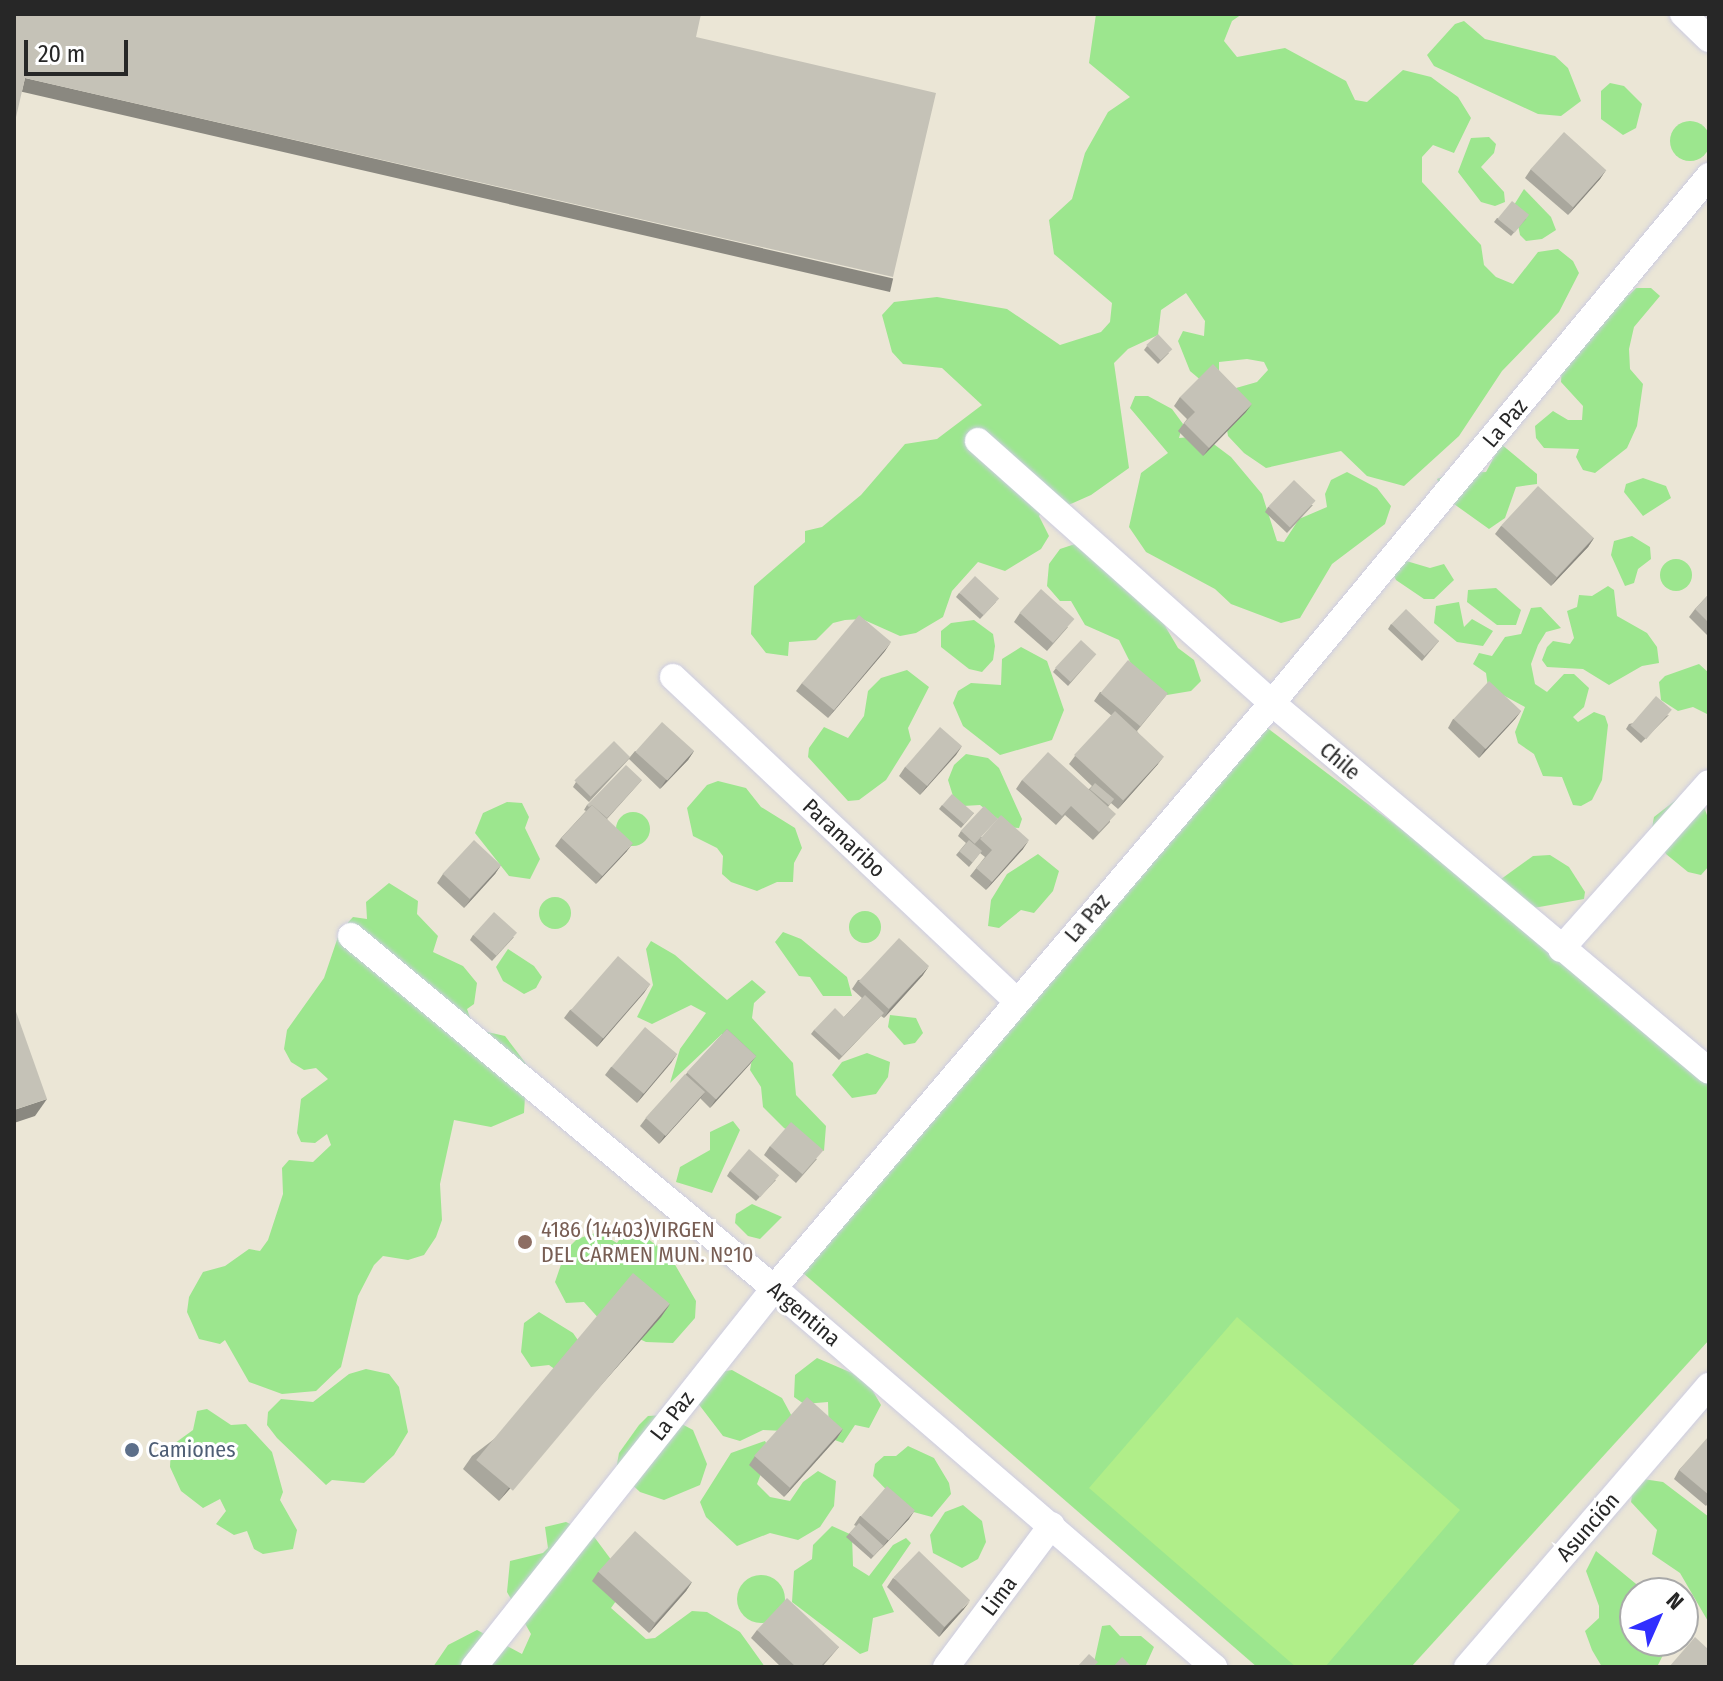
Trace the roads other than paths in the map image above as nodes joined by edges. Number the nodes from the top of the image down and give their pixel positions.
1 (1683, 14) edge
2 (1709, 39) edge
3 (1709, 176) edge
4 (978, 441) dead end
5 (673, 677) dead end
6 (1272, 703) junction
7 (1709, 783) edge
8 (351, 936) dead end
9 (1561, 949) junction
10 (1016, 1000) junction
11 (1709, 1071) edge
12 (774, 1288) junction
13 (1709, 1386) edge
14 (1052, 1525) junction
15 (474, 1667) edge
16 (946, 1667) edge
17 (1214, 1667) edge
18 (1467, 1667) edge

1 - 2 street
3 - 6 street, La Paz
4 - 6 street, Chile
5 - 10 street, Paramaribo
6 - 9 street, Chile
6 - 10 street, La Paz
7 - 9 street
8 - 12 street, Argentina
9 - 11 street, Chile
10 - 12 street, La Paz
12 - 14 street, Argentina
12 - 15 street, La Paz
13 - 18 street, Asunción
14 - 16 street, Lima
14 - 17 street, Argentina

